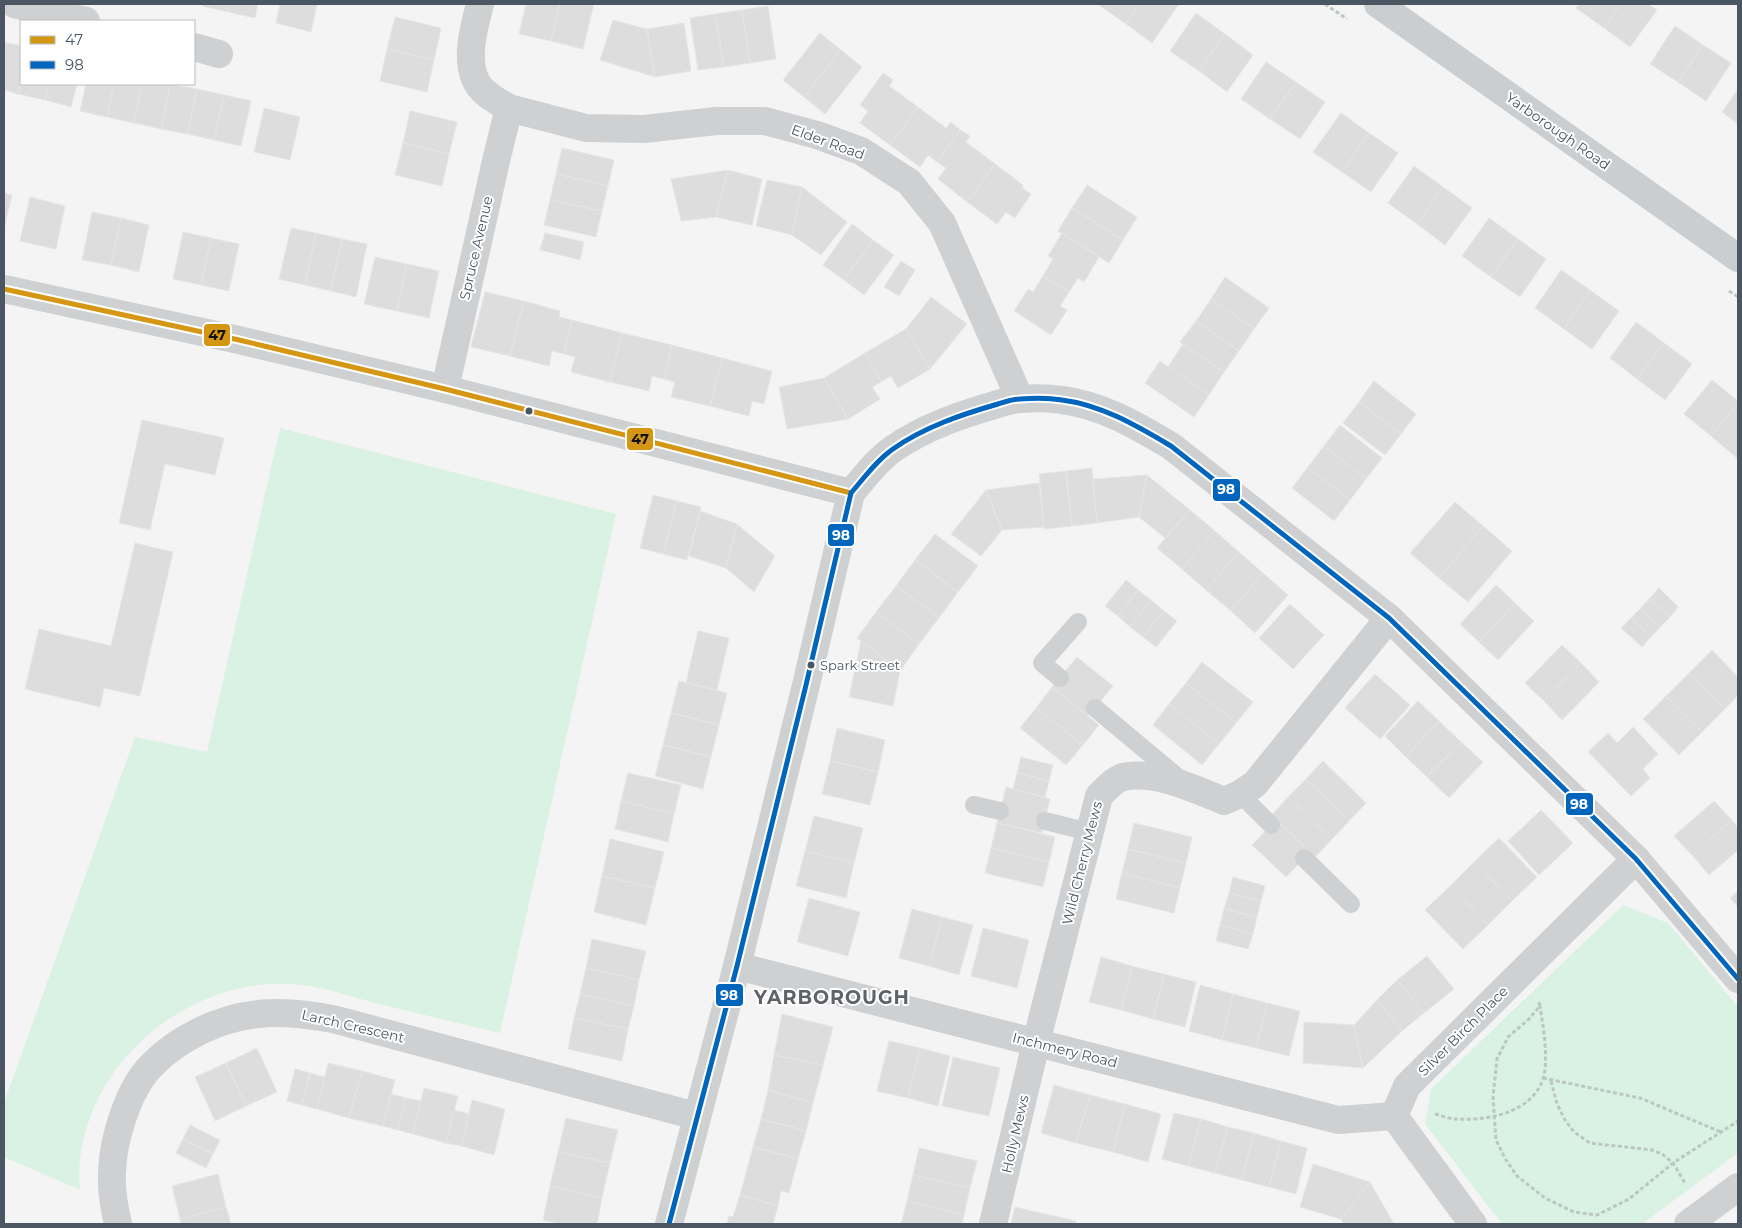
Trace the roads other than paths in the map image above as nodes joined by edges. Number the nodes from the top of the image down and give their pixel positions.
1 (14, 4) edge
2 (480, 4) edge
3 (1378, 4) edge
4 (82, 20) edge
5 (510, 108) junction
6 (1738, 258) edge
7 (4, 289) edge
8 (445, 389) junction
9 (1020, 399) junction
10 (851, 493) junction
11 (1389, 618) junction
12 (1078, 622) dead end
13 (1060, 678) dead end
14 (1095, 708) dead end
15 (1188, 786) junction
16 (1240, 794) junction
17 (974, 805) dead end
18 (1000, 811) dead end
19 (1045, 821) dead end
20 (1271, 825) dead end
21 (1090, 832) junction
22 (1304, 858) dead end
23 (1636, 859) junction
24 (1350, 904) dead end
25 (737, 966) junction
26 (1738, 979) edge
27 (1036, 1043) junction
28 (696, 1116) junction
29 (1394, 1116) junction
30 (1738, 1187) edge
31 (1696, 1219) edge
32 (118, 1224) edge
33 (668, 1224) edge
34 (993, 1224) edge
35 (1473, 1224) edge

1 - 4 street
2 - 5 street
3 - 6 main road, Yarborough Road
5 - 8 street, Spruce Avenue
5 - 9 street, Elder Road
7 - 8 street
8 - 10 street
9 - 10 street
9 - 11 street
10 - 25 street
11 - 16 street, Wild Cherry Mews
11 - 23 street
12 - 13 lane
14 - 15 lane
15 - 16 street, Wild Cherry Mews
15 - 21 street, Wild Cherry Mews
16 - 20 lane
17 - 18 lane
19 - 21 lane
21 - 27 street, Wild Cherry Mews
22 - 24 lane
23 - 26 street
23 - 29 street, Silver Birch Place
25 - 27 street, Inchmery Road
25 - 28 street
27 - 29 street, Inchmery Road
27 - 34 street, Holly Mews
28 - 32 street, Larch Crescent
28 - 33 street
29 - 35 street
30 - 31 street

